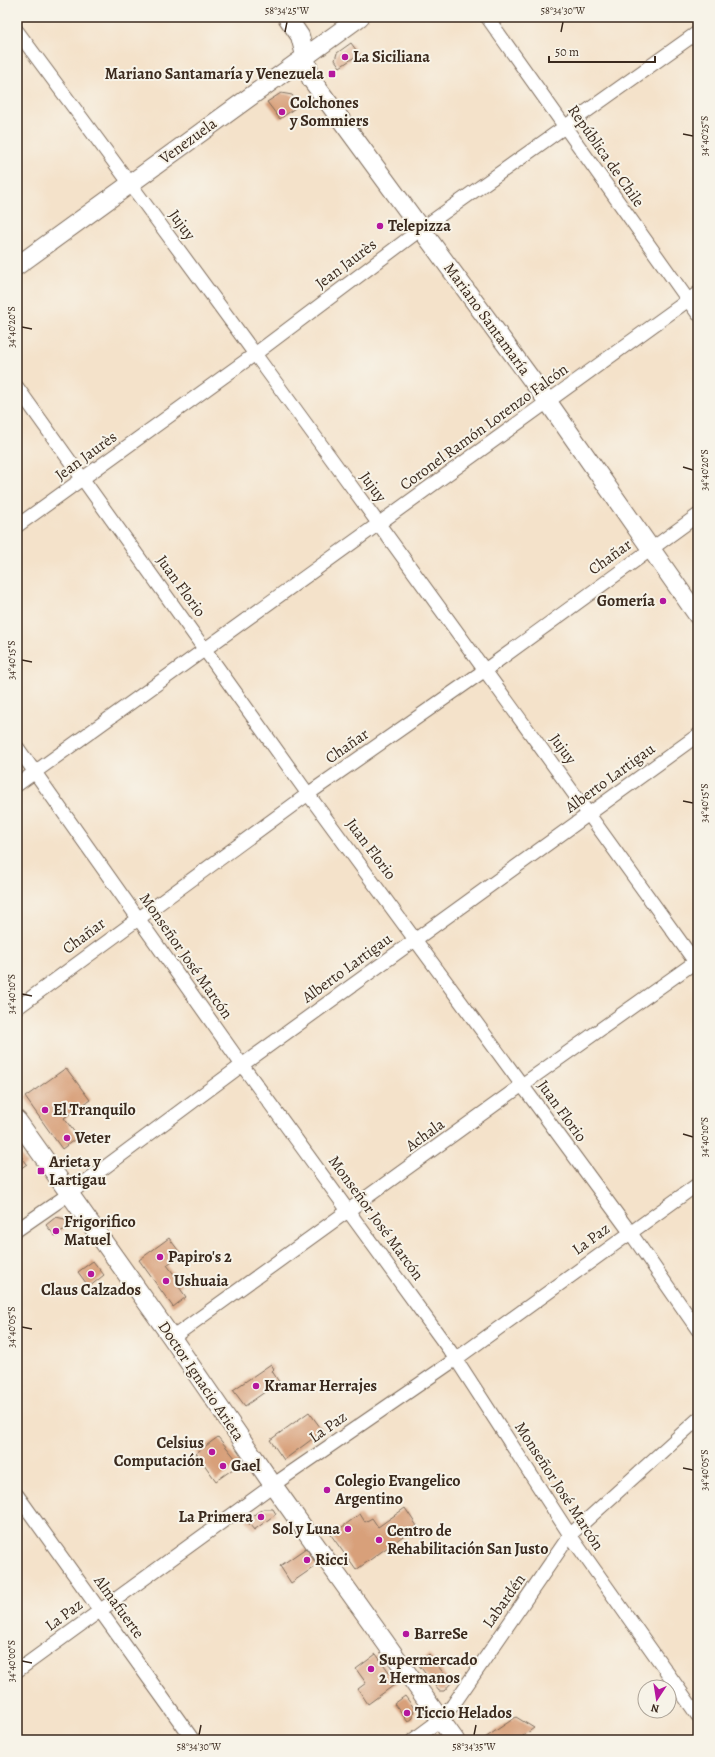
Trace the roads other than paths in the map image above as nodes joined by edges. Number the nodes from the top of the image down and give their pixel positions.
1 (287, 17) edge
2 (360, 17) edge
3 (487, 17) edge
4 (17, 31) edge
5 (698, 32) edge
6 (304, 57) junction
7 (565, 126) junction
8 (131, 184) junction
9 (421, 229) junction
10 (17, 266) edge
11 (693, 296) edge
12 (698, 314) edge
13 (255, 354) junction
14 (17, 387) edge
15 (548, 402) junction
16 (83, 479) junction
17 (698, 515) edge
18 (378, 523) junction
19 (17, 526) edge
20 (650, 549) junction
21 (698, 616) edge
22 (206, 649) junction
23 (484, 670) junction
24 (698, 735) edge
25 (17, 747) edge
26 (35, 772) junction
27 (17, 785) edge
28 (308, 794) junction
29 (590, 814) junction
30 (138, 918) junction
31 (416, 939) junction
32 (697, 963) edge
33 (17, 1008) edge
34 (242, 1065) junction
35 (522, 1085) junction
36 (17, 1120) edge
37 (698, 1184) edge
38 (69, 1194) junction
39 (349, 1210) junction
40 (17, 1230) edge
41 (630, 1232) junction
42 (698, 1330) edge
43 (172, 1338) junction
44 (456, 1359) junction
45 (698, 1419) edge
46 (273, 1486) junction
47 (17, 1495) edge
48 (570, 1535) junction
49 (100, 1610) junction
50 (17, 1671) edge
51 (698, 1716) edge
52 (440, 1720) junction
53 (193, 1740) edge
54 (413, 1740) edge
55 (455, 1740) edge

1 - 6 street, Mariano Santamaría
2 - 6 street, Venezuela
3 - 7 street, República de Chile
4 - 8 street, Jujuy
5 - 7 street, Jean Jaurès
6 - 8 street, Venezuela
6 - 9 street, Mariano Santamaría
7 - 9 street, Jean Jaurès
7 - 11 street, República de Chile
8 - 10 street, Venezuela
8 - 13 street, Jujuy
9 - 13 street, Jean Jaurès
9 - 15 street, Mariano Santamaría
11 - 12 street, República de Chile
11 - 15 street, Coronel Ramón Lorenzo Falcón
13 - 16 street, Jean Jaurès
13 - 18 street, Jujuy
14 - 16 street, Juan Florio
15 - 18 street, Coronel Ramón Lorenzo Falcón
15 - 20 street, Mariano Santamaría
16 - 19 street, Jean Jaurès
16 - 22 street, Juan Florio
17 - 20 street, Chañar
18 - 22 street, Coronel Ramón Lorenzo Falcón
18 - 23 street, Jujuy
20 - 21 street, Mariano Santamaría
20 - 23 street, Chañar
22 - 26 street, Coronel Ramón Lorenzo Falcón
22 - 28 street, Juan Florio
23 - 28 street, Chañar
23 - 29 street, Jujuy
24 - 29 street, Alberto Lartigau
25 - 26 street, Monseñor José Marcón
26 - 27 street, Coronel Ramón Lorenzo Falcón
26 - 30 street, Monseñor José Marcón
28 - 30 street, Chañar
28 - 31 street, Juan Florio
29 - 31 street, Alberto Lartigau
29 - 32 street, Jujuy
30 - 33 street, Chañar
30 - 34 street, Monseñor José Marcón
31 - 34 street, Alberto Lartigau
31 - 35 street, Juan Florio
32 - 35 street, Achala
34 - 38 street, Alberto Lartigau
34 - 39 street, Monseñor José Marcón
35 - 39 street, Achala
35 - 41 street, Juan Florio
36 - 38 street, Doctor Ignacio Arieta
37 - 41 street, La Paz
38 - 40 street, Alberto Lartigau
38 - 43 street, Doctor Ignacio Arieta
39 - 43 street, Achala
39 - 44 street, Monseñor José Marcón
41 - 42 street, Juan Florio
41 - 44 street, La Paz
43 - 46 street, Doctor Ignacio Arieta
44 - 46 street, La Paz
44 - 48 street, Monseñor José Marcón
45 - 48 street, Labardén
46 - 49 street, La Paz
46 - 52 street, Doctor Ignacio Arieta
47 - 49 street, Almafuerte
48 - 51 street, Monseñor José Marcón
48 - 52 street, Labardén
49 - 50 street, La Paz
49 - 53 street, Almafuerte
52 - 54 street, Labardén
52 - 55 street, Doctor Ignacio Arieta

